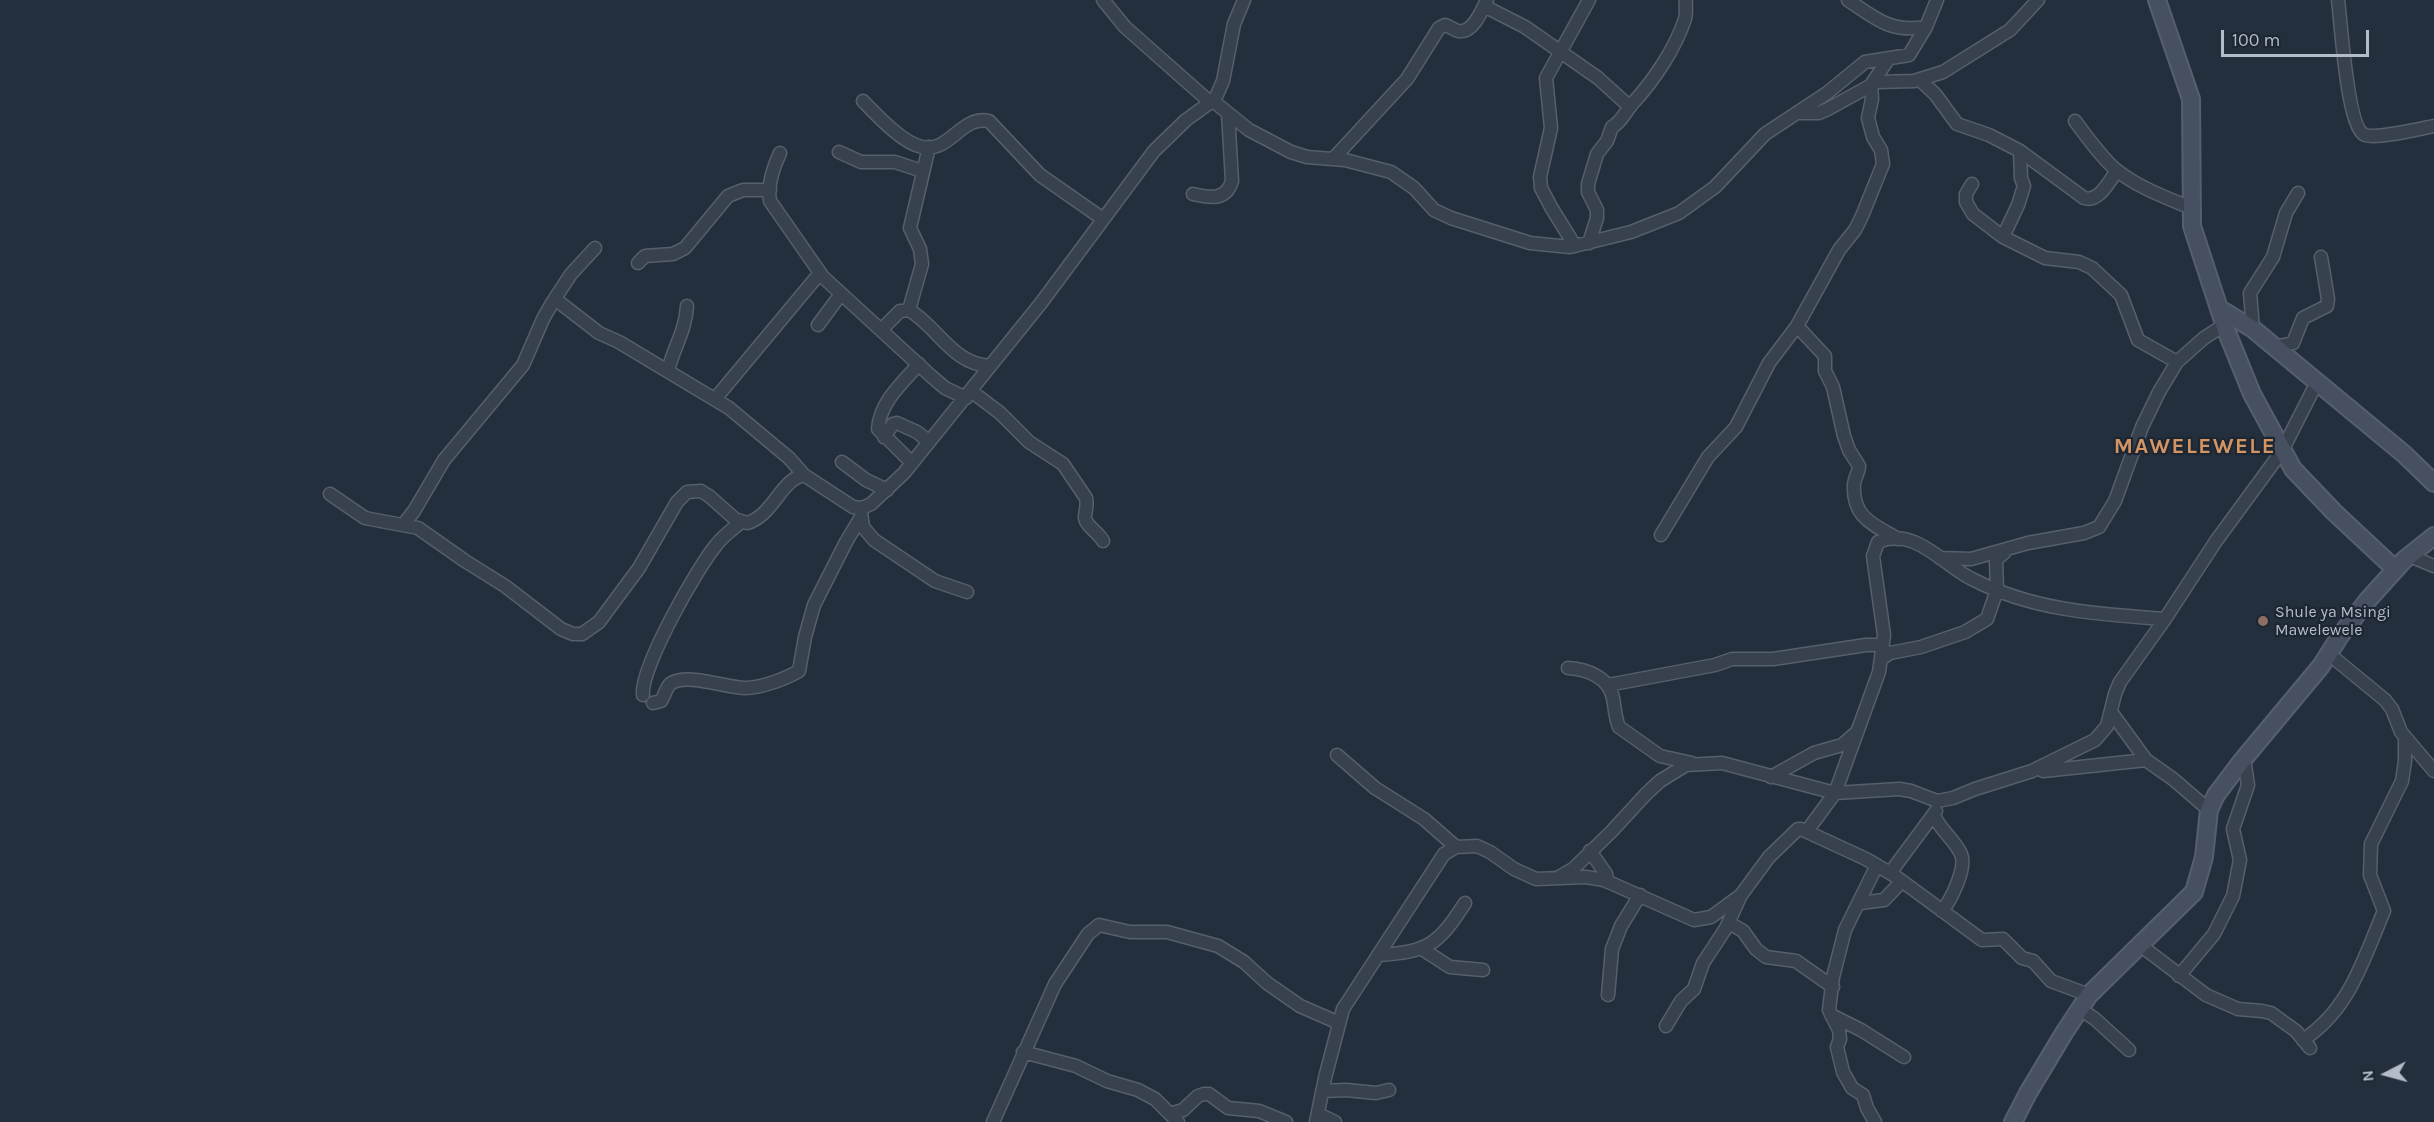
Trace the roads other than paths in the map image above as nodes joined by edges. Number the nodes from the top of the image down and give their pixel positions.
1 (1103, 0) edge
2 (1244, 0) edge
3 (1589, 0) edge
4 (1686, 0) edge
5 (1848, 0) edge
6 (1936, 0) edge
7 (2038, 0) edge
8 (2157, 0) edge
9 (2338, 0) edge
10 (1486, 3) edge
11 (1926, 27) junction
12 (1559, 52) junction
13 (1889, 58) junction
14 (1920, 80) junction
15 (1871, 85) junction
16 (863, 101) dead end
17 (1212, 102) junction
18 (1630, 107) junction
19 (1228, 113) junction
20 (1797, 114) junction
21 (2076, 122) dead end
22 (2434, 126) edge
23 (929, 147) junction
24 (2020, 151) junction
25 (780, 153) dead end
26 (839, 153) dead end
27 (1333, 159) junction
28 (922, 171) junction
29 (2117, 171) junction
30 (1972, 184) dead end
31 (770, 190) junction
32 (2298, 193) dead end
33 (1193, 194) dead end
34 (2191, 208) junction
35 (1103, 219) junction
36 (2003, 237) junction
37 (1589, 243) junction
38 (1575, 246) junction
39 (595, 248) dead end
40 (2321, 257) dead end
41 (638, 263) dead end
42 (820, 273) junction
43 (841, 294) junction
44 (555, 299) junction
45 (687, 306) dead end
46 (909, 310) junction
47 (2222, 317) junction
48 (818, 325) dead end
49 (1797, 326) junction
50 (2253, 329) junction
51 (881, 330) junction
52 (2274, 347) junction
53 (2177, 362) junction
54 (919, 364) junction
55 (990, 366) junction
56 (668, 372) junction
57 (2317, 382) junction
58 (968, 394) junction
59 (715, 399) junction
60 (884, 437) junction
61 (928, 441) junction
62 (2282, 451) junction
63 (842, 462) dead end
64 (912, 462) junction
65 (804, 475) junction
66 (2434, 483) edge
67 (887, 490) junction
68 (330, 494) dead end
69 (861, 512) junction
70 (741, 522) junction
71 (403, 525) junction
72 (1661, 535) dead end
73 (2434, 536) edge
74 (1898, 539) junction
75 (1103, 541) dead end
76 (2006, 551) junction
77 (2410, 556) junction
78 (1940, 558) junction
79 (2434, 566) edge
80 (2395, 569) junction
81 (1997, 590) junction
82 (967, 592) dead end
83 (2165, 620) junction
84 (1883, 645) junction
85 (2329, 654) junction
86 (1881, 659) junction
87 (1568, 668) dead end
88 (1608, 685) junction
89 (2111, 712) junction
90 (1858, 731) junction
91 (2405, 738) junction
92 (1337, 755) dead end
93 (2244, 759) junction
94 (2145, 760) junction
95 (1696, 764) junction
96 (2032, 771) junction
97 (2434, 771) edge
98 (1771, 777) junction
99 (1835, 793) junction
100 (1946, 800) junction
101 (2209, 810) junction
102 (1934, 815) junction
103 (1807, 831) junction
104 (1456, 847) junction
105 (1590, 852) junction
106 (1877, 866) junction
107 (1890, 873) junction
108 (1558, 878) junction
109 (1902, 881) junction
110 (1608, 882) junction
111 (1640, 895) junction
112 (1741, 895) junction
113 (1465, 903) dead end
114 (1860, 903) junction
115 (1942, 911) junction
116 (1729, 923) junction
117 (2140, 945) junction
118 (1422, 949) junction
119 (1378, 955) junction
120 (1483, 970) dead end
121 (2179, 976) junction
122 (1833, 987) junction
123 (1608, 995) dead end
124 (2085, 1002) junction
125 (1830, 1014) junction
126 (1339, 1023) junction
127 (1666, 1026) dead end
128 (2128, 1050) dead end
129 (1023, 1052) junction
130 (1904, 1057) dead end
131 (1389, 1090) dead end
132 (1322, 1091) junction
133 (1174, 1118) edge
134 (1317, 1118) edge
135 (993, 1122) edge
136 (1286, 1122) edge
137 (1335, 1122) edge
138 (1875, 1122) edge
139 (2013, 1122) edge

1 - 17 street
2 - 17 street
3 - 12 street
4 - 18 street
5 - 11 street
6 - 11 street
7 - 14 street
8 - 34 street
9 - 22 street
10 - 12 street
10 - 27 street
11 - 13 street
12 - 18 street
12 - 38 street
13 - 15 street
13 - 20 street
14 - 15 street
14 - 24 street
15 - 20 street
15 - 49 street
16 - 23 street
17 - 19 street
17 - 35 street
18 - 37 street
19 - 27 street
19 - 33 street
20 - 37 street
21 - 29 street
23 - 28 street
23 - 35 street
24 - 29 street
24 - 36 street
25 - 31 street
26 - 28 street
27 - 38 street
28 - 46 street
29 - 34 street
30 - 36 street
31 - 41 street
31 - 42 street
32 - 50 street
34 - 47 street
35 - 55 street
36 - 53 street
37 - 38 street
39 - 44 street
40 - 52 street
42 - 43 street
42 - 59 street
43 - 48 street
43 - 51 street
44 - 56 street
44 - 71 street
45 - 56 street
46 - 51 street
46 - 55 street
47 - 50 street
47 - 53 street
47 - 62 street
49 - 72 street
49 - 74 street
50 - 52 street
51 - 54 street
52 - 57 street
53 - 76 street
54 - 58 street
54 - 60 street
55 - 58 street
56 - 59 street
57 - 62 street
57 - 66 street
58 - 61 street
58 - 75 street
59 - 65 street
60 - 61 street
60 - 64 street
61 - 64 street
62 - 80 street
62 - 83 street
63 - 67 street
64 - 67 street
65 - 69 street
65 - 70 street
67 - 69 street
68 - 71 street
69 - 70 street
69 - 82 street
70 - 71 street
73 - 77 street
74 - 78 street
74 - 84 street
76 - 78 street
76 - 81 street
77 - 79 street
77 - 80 street
78 - 81 street
80 - 85 street
81 - 83 street
81 - 86 street
83 - 89 street
84 - 86 street
84 - 88 street
85 - 91 street
85 - 93 street
86 - 90 street
87 - 88 street
88 - 95 street
89 - 94 street
89 - 96 street
90 - 98 street
90 - 99 street
91 - 97 street
91 - 121 street
92 - 104 street
93 - 101 street
93 - 121 street
94 - 96 street
94 - 101 street
95 - 98 street
95 - 105 street
96 - 100 street
98 - 99 street
99 - 100 street
99 - 103 street
100 - 102 street
101 - 117 street
102 - 107 street
102 - 115 street
103 - 106 street
103 - 112 street
104 - 108 street
104 - 119 street
105 - 108 street
105 - 110 street
106 - 107 street
106 - 114 street
107 - 109 street
108 - 110 street
109 - 114 street
109 - 115 street
110 - 111 street
111 - 112 street
111 - 123 street
112 - 116 street
113 - 118 street
114 - 122 street
115 - 124 street
116 - 122 street
116 - 127 street
117 - 121 street
117 - 124 street
118 - 119 street
118 - 120 street
119 - 126 street
122 - 125 street
124 - 128 street
124 - 139 street
125 - 130 street
125 - 138 street
126 - 129 street
126 - 132 street
129 - 133 street
129 - 135 street
131 - 132 street
132 - 134 street
133 - 136 street
134 - 137 street

